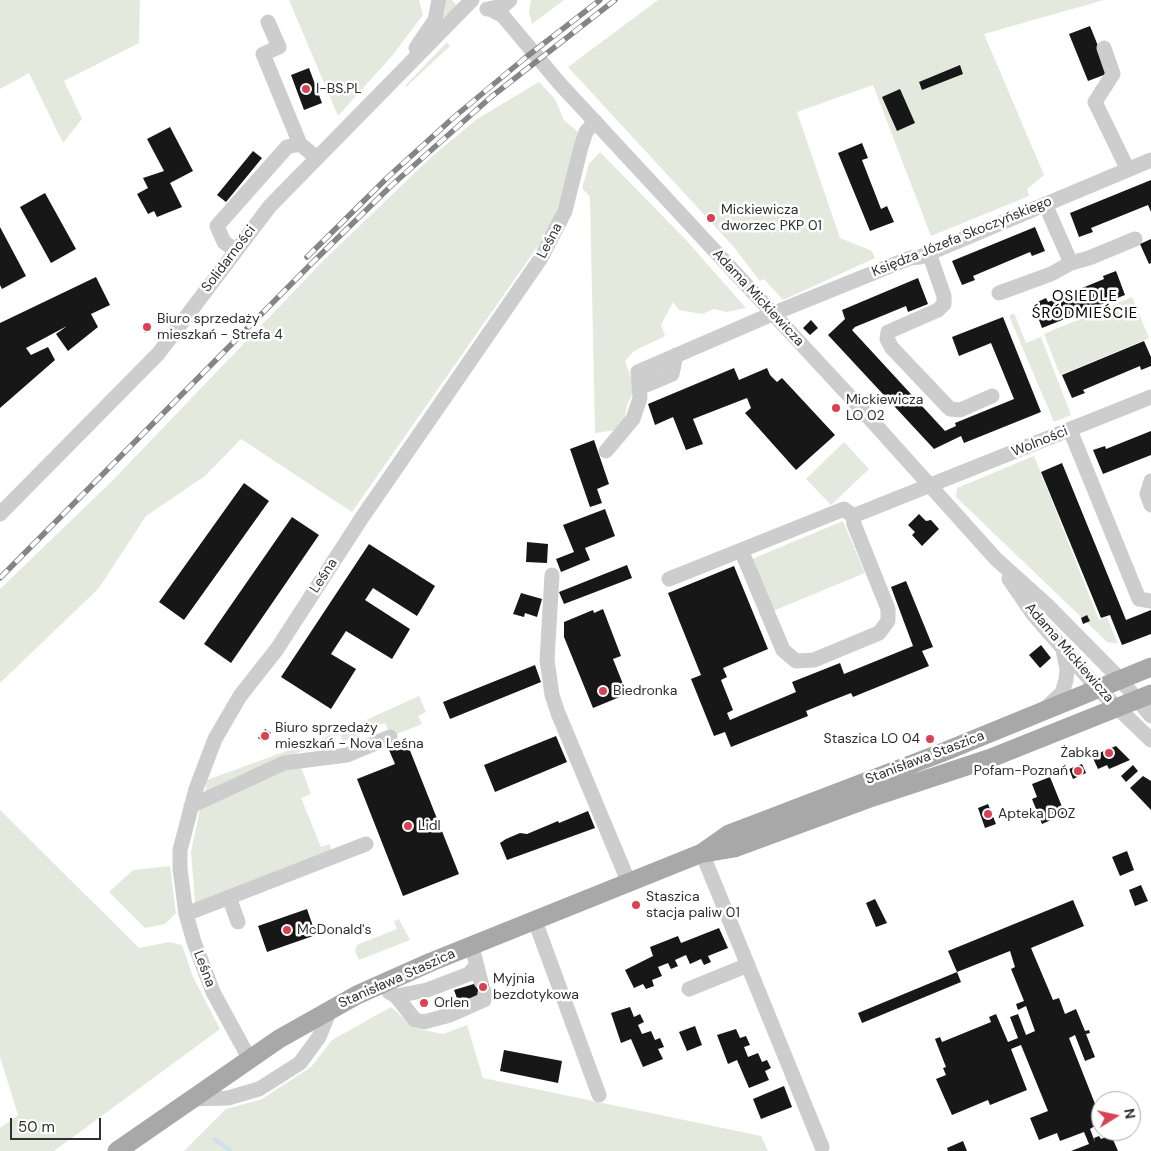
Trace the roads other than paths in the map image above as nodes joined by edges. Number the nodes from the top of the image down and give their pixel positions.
1 (439, 0) edge
2 (511, 0) edge
3 (467, 1) edge
4 (490, 9) junction
5 (268, 22) dead end
6 (521, 36) junction
7 (1104, 48) dead end
8 (400, 72) junction
9 (595, 121) junction
10 (300, 144) junction
11 (317, 158) junction
12 (1151, 160) edge
13 (1128, 170) junction
14 (1045, 204) junction
15 (1135, 239) dead end
16 (236, 250) junction
17 (929, 253) junction
18 (1071, 263) junction
19 (999, 293) dead end
20 (772, 314) junction
21 (992, 396) dead end
22 (1151, 397) edge
23 (1070, 430) junction
24 (606, 450) dead end
25 (1151, 482) edge
26 (929, 485) junction
27 (1151, 505) edge
28 (0, 514) edge
29 (853, 516) junction
30 (741, 550) junction
31 (996, 559) junction
32 (552, 575) dead end
33 (669, 579) dead end
34 (1151, 601) edge
35 (1063, 648) junction
36 (1151, 667) edge
37 (1120, 680) junction
38 (1098, 689) junction
39 (1145, 697) edge
40 (1117, 709) junction
41 (1041, 712) junction
42 (1151, 716) edge
43 (390, 736) dead end
44 (1151, 740) edge
45 (191, 806) junction
46 (366, 844) dead end
47 (702, 853) junction
48 (629, 883) junction
49 (229, 897) junction
50 (186, 914) junction
51 (535, 921) junction
52 (238, 922) dead end
53 (472, 946) junction
54 (748, 965) junction
55 (376, 986) junction
56 (475, 986) junction
57 (689, 989) dead end
58 (396, 996) junction
59 (330, 1008) junction
60 (249, 1058) junction
61 (599, 1095) dead end
62 (191, 1099) junction
63 (822, 1147) dead end
64 (117, 1151) edge

1 - 8 street, Solidarności
2 - 4 street
2 - 6 street, Adama Mickiewicza
3 - 4 street
3 - 8 street, Solidarności
4 - 6 street, Adama Mickiewicza
5 - 10 street
6 - 9 street, Adama Mickiewicza
7 - 13 street
8 - 11 street, Solidarności
9 - 20 street, Adama Mickiewicza
9 - 45 street, Leśna
10 - 11 street
10 - 16 street
11 - 16 street, Solidarności
12 - 13 street, Księdza Józefa Skoczyńskiego
13 - 14 street, Księdza Józefa Skoczyńskiego
14 - 17 street, Księdza Józefa Skoczyńskiego
14 - 18 street
15 - 18 street
16 - 28 street, Solidarności
17 - 20 street, Księdza Józefa Skoczyńskiego
17 - 21 street
18 - 19 street
20 - 24 street, Księdza Józefa Skoczyńskiego
20 - 26 street, Adama Mickiewicza
22 - 23 street, Wolności
23 - 26 street, Wolności
23 - 34 street
25 - 27 street
26 - 29 street, Wolności
26 - 31 street, Adama Mickiewicza
29 - 30 street
29 - 30 street
30 - 33 street
31 - 35 street, Adama Mickiewicza
31 - 37 street, Adama Mickiewicza
32 - 48 street
35 - 38 street, Adama Mickiewicza
35 - 41 street
36 - 37 main road, Stanisława Staszica
37 - 38 main road, Stanisława Staszica
37 - 39 street, Adama Mickiewicza
38 - 40 street, Adama Mickiewicza
38 - 41 main road, Stanisława Staszica
39 - 40 main road, Stanisława Staszica
39 - 42 street, Adama Mickiewicza
40 - 44 street, Adama Mickiewicza
40 - 47 main road, Stanisława Staszica
41 - 47 main road, Stanisława Staszica
43 - 45 street
45 - 50 street, Leśna
46 - 49 street
47 - 48 main road, Stanisława Staszica
47 - 54 street
48 - 51 main road, Stanisława Staszica
49 - 50 street
49 - 52 street
50 - 60 street, Leśna
51 - 53 main road, Stanisława Staszica
51 - 61 street
53 - 55 main road, Stanisława Staszica
53 - 56 street
54 - 57 street
54 - 63 street
55 - 58 street
55 - 59 main road, Stanisława Staszica
56 - 58 street
56 - 58 street
59 - 60 main road, Stanisława Staszica
59 - 62 street
60 - 62 main road, Stanisława Staszica
62 - 64 main road, Stanisława Staszica

